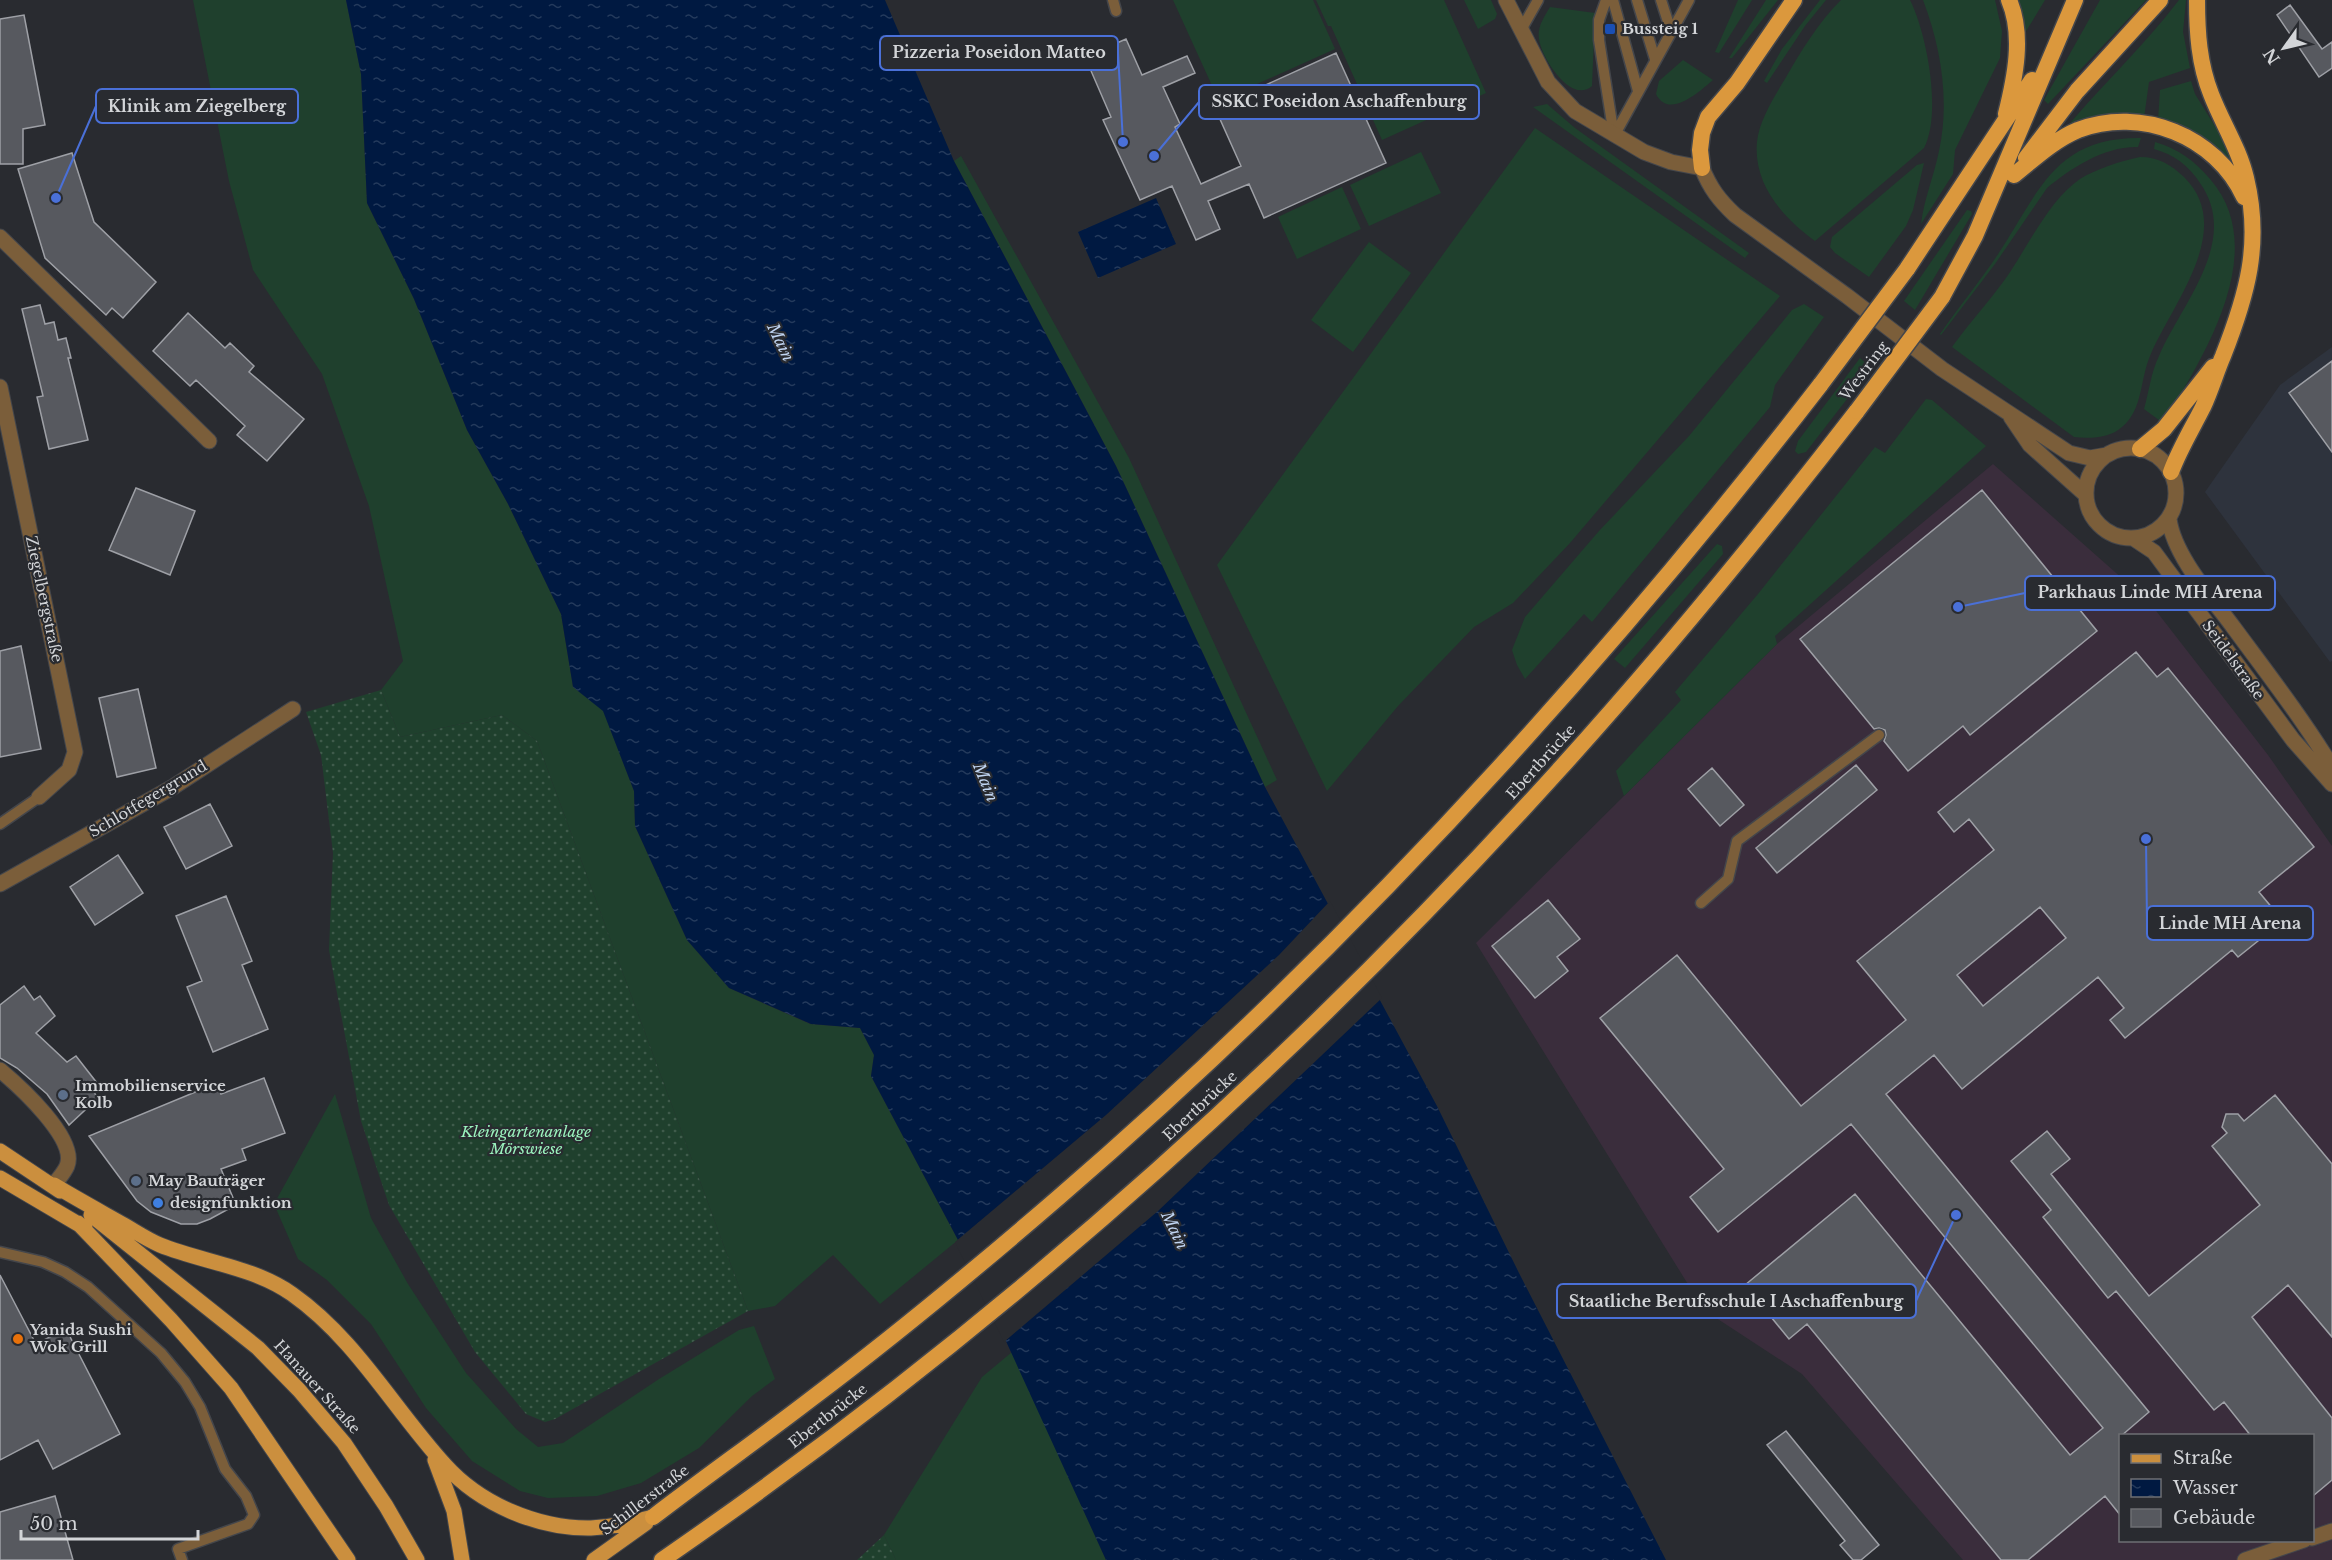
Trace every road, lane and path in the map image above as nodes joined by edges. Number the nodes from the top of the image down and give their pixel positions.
1 (1506, 0) edge
2 (1538, 0) edge
3 (1606, 0) edge
4 (1613, 0) edge
5 (1637, 0) edge
6 (1661, 0) edge
7 (1689, 0) edge
8 (1794, 0) edge
9 (2009, 0) edge
10 (2075, 0) edge
11 (2081, 0) edge
12 (2160, 0) edge
13 (2197, 0) edge
14 (1521, 30) junction
15 (1671, 31) junction
16 (2058, 41) junction
17 (1655, 59) junction
18 (1638, 91) junction
19 (2004, 124) junction
20 (1614, 136) junction
21 (1702, 168) junction
22 (2014, 175) junction
23 (1985, 211) junction
24 (2253, 214) junction
25 (0, 237) edge
26 (2223, 354) junction
27 (1, 395) edge
28 (2009, 415) junction
29 (209, 441) dead end
30 (2140, 449) junction
31 (2108, 455) junction
32 (2171, 472) junction
33 (2086, 495) junction
34 (2169, 519) junction
35 (2133, 538) junction
36 (1602, 654) joint
37 (1635, 682) joint
38 (293, 709) dead end
39 (1879, 735) dead end
40 (2332, 766) edge
41 (2332, 784) edge
42 (39, 797) joint
43 (0, 824) edge
44 (0, 884) edge
45 (1701, 903) dead end
46 (0, 1070) edge
47 (0, 1151) edge
48 (0, 1178) edge
49 (54, 1185) junction
50 (78, 1223) junction
51 (0, 1252) edge
52 (184, 1290) junction
53 (426, 1441) junction
54 (717, 1468) joint
55 (653, 1517) junction
56 (2332, 1531) edge
57 (2314, 1538) edge
58 (2298, 1542) edge
59 (182, 1560) edge
60 (348, 1560) edge
61 (417, 1560) edge
62 (462, 1560) edge
63 (594, 1560) edge
64 (662, 1560) edge
65 (2245, 1560) edge

1 - 14 street
2 - 14 lane
3 - 20 lane
4 - 18 lane
5 - 17 lane
6 - 15 lane
7 - 15 lane
8 - 21 highway
9 - 19 highway
10 - 16 highway
11 - 16 highway, Westring
12 - 22 highway
13 - 24 highway
14 - 20 street
15 - 17 lane
16 - 19 highway, Westring
16 - 23 highway, Westring
17 - 18 lane
18 - 20 lane
19 - 36 highway, Westring, bridge
20 - 21 street
21 - 28 street
22 - 23 highway
22 - 24 highway
23 - 37 highway, Westring, bridge
24 - 26 highway
25 - 29 street
26 - 30 highway
26 - 32 highway
27 - 42 street, Ziegelbergstraße
28 - 31 street
28 - 33 street
30 - 31 street
30 - 32 street
31 - 33 street
32 - 34 street
33 - 35 street
34 - 35 street
34 - 40 street, Seidelstraße
35 - 41 street, Seidelstraße
36 - 54 highway, Ebertbrücke
37 - 64 highway, Ebertbrücke
38 - 44 street, Schlotfegergrund
39 - 45 lane
42 - 43 lane
46 - 49 street
47 - 49 main road, Hanauer Straße
48 - 50 main road, Hanauer Straße
49 - 52 main road, Hanauer Straße
49 - 53 main road
50 - 52 main road, Hanauer Straße
50 - 60 main road
51 - 59 lane
52 - 61 main road, Hanauer Straße
53 - 55 main road
53 - 62 main road
54 - 55 highway, Schillerstraße
55 - 63 main road, Schillerstraße
56 - 57 street
58 - 65 street

